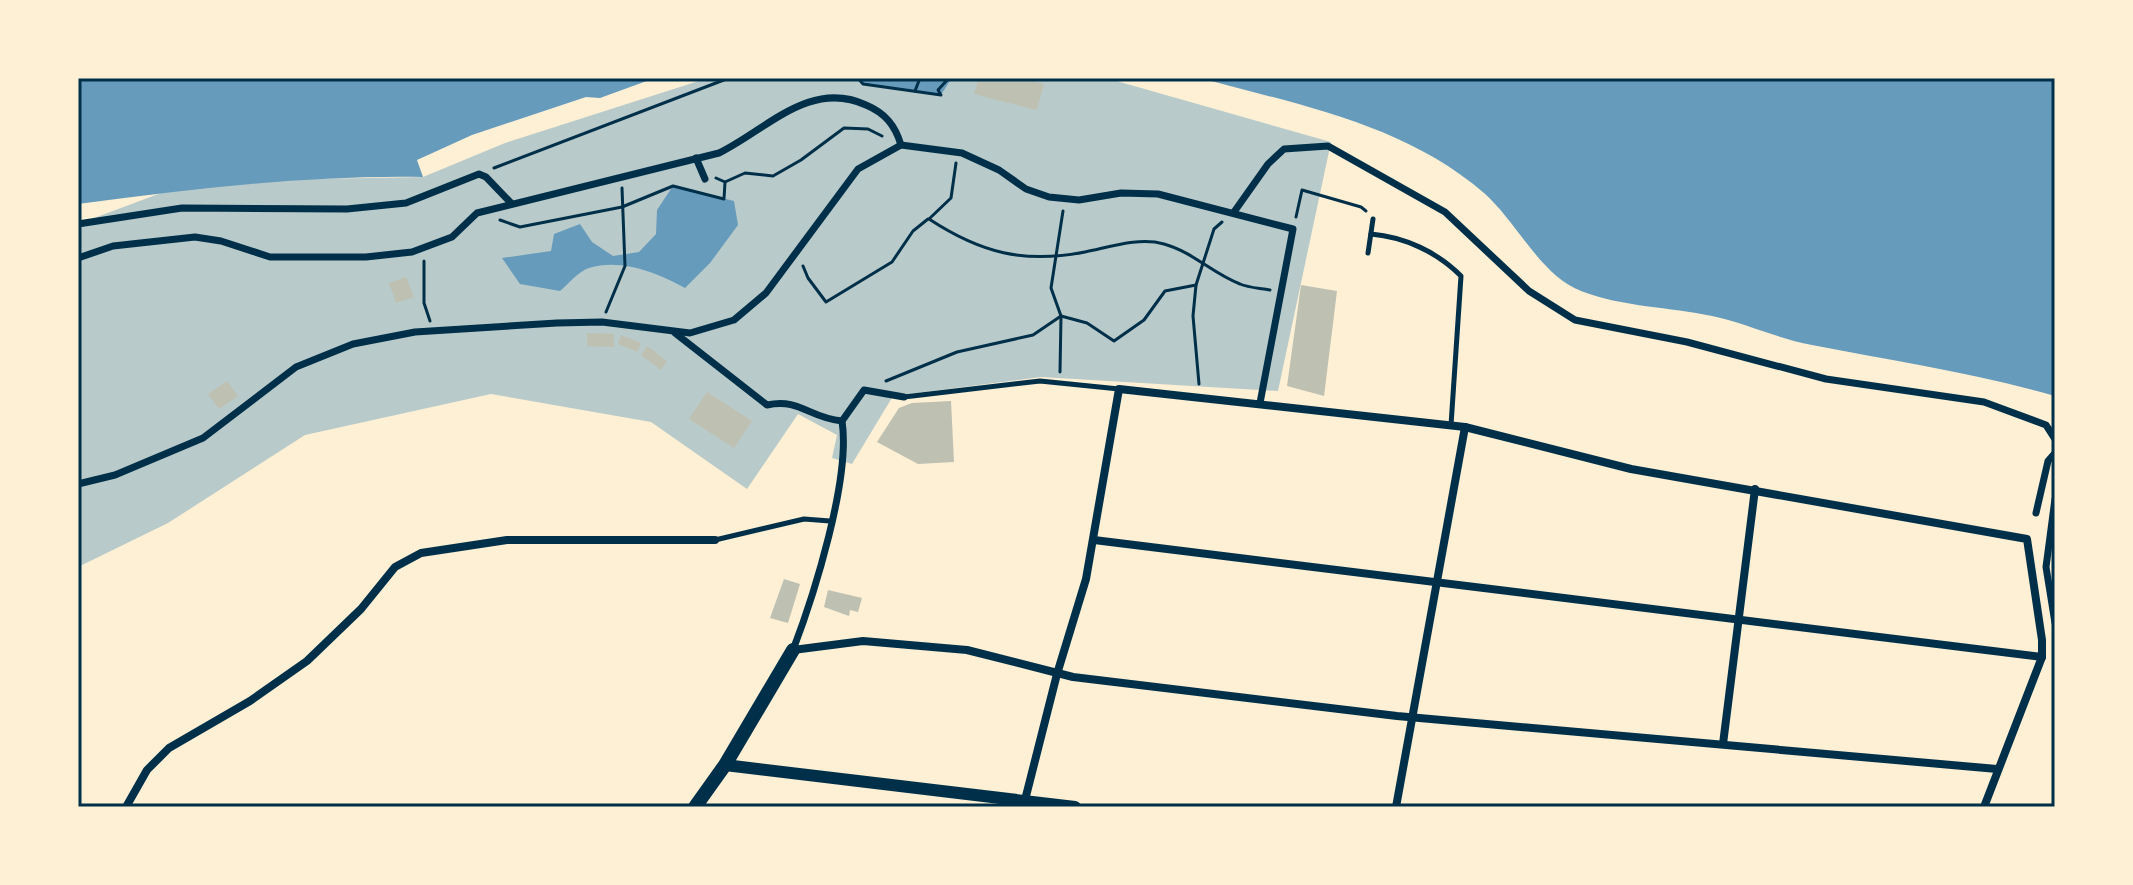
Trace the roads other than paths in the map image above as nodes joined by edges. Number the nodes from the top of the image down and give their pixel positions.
1 (901, 145) junction
2 (696, 158) junction
3 (705, 179) road end
4 (511, 203) junction
5 (1234, 212) junction
6 (1373, 219) road end
7 (78, 224) edge
8 (1371, 234) junction
9 (1368, 253) dead end
10 (78, 258) edge
11 (675, 333) junction
12 (1119, 389) junction
13 (904, 397) joint
14 (1260, 403) junction
15 (842, 421) junction
16 (1451, 425) junction
17 (1465, 427) junction
18 (2055, 439) edge
19 (2055, 453) edge
20 (78, 484) edge
21 (1755, 489) junction
22 (2055, 499) edge
23 (2036, 513) dead end
24 (830, 521) junction
25 (715, 540) joint
26 (1094, 540) junction
27 (1436, 582) junction
28 (1739, 619) junction
29 (2055, 623) edge
30 (793, 650) junction
31 (2042, 657) junction
32 (1057, 674) junction
33 (1410, 717) junction
34 (1723, 744) junction
35 (725, 765) junction
36 (1997, 769) junction
37 (1025, 800) junction
38 (126, 807) edge
39 (695, 807) edge
40 (1075, 807) edge
41 (1396, 807) edge
42 (1984, 807) edge

1 - 2 street
1 - 5 street
1 - 11 street
2 - 3 street
2 - 4 street
4 - 7 street
4 - 10 street
5 - 14 street
5 - 18 street
6 - 8 lane
8 - 9 lane
8 - 16 lane
11 - 15 street
11 - 20 street
12 - 13 lane
12 - 14 street
12 - 26 street
13 - 15 street
14 - 16 street
15 - 24 street
16 - 17 street
17 - 21 street
17 - 27 street
19 - 23 street
21 - 28 street
21 - 31 street
22 - 29 street
24 - 25 lane
24 - 30 street
25 - 38 street
26 - 27 street
26 - 32 street
27 - 28 street
27 - 33 street
28 - 31 street
28 - 34 street
30 - 32 street
30 - 35 main road
31 - 36 street
32 - 33 street
32 - 37 street
33 - 34 street
33 - 41 street
34 - 36 street
35 - 37 street
35 - 39 main road
36 - 42 street
37 - 40 street

